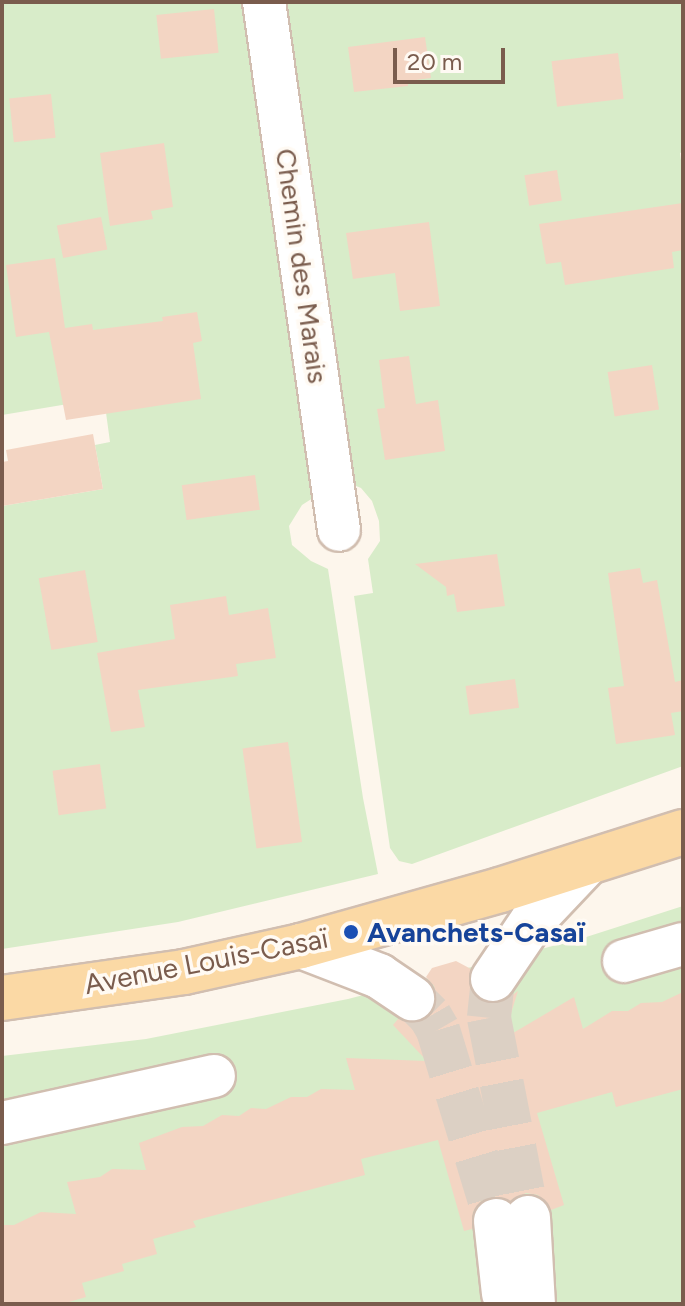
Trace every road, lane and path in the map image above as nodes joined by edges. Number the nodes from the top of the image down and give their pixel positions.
1 (264, 2) edge
2 (339, 530) dead end
3 (683, 832) edge
4 (587, 863) junction
5 (683, 944) edge
6 (301, 946) junction
7 (624, 961) dead end
8 (493, 979) tunnel mouth
9 (2, 998) edge
10 (412, 998) tunnel mouth
11 (214, 1076) dead end
12 (2, 1123) edge
13 (504, 1304) edge
14 (533, 1304) edge

1 - 2 street, Chemin des Marais
3 - 4 main road, Avenue Louis-Casaï
4 - 6 main road, Avenue Louis-Casaï
4 - 8 street
5 - 7 street
6 - 9 main road, Avenue Louis-Casaï
6 - 10 street
11 - 12 street
13 - 14 street

